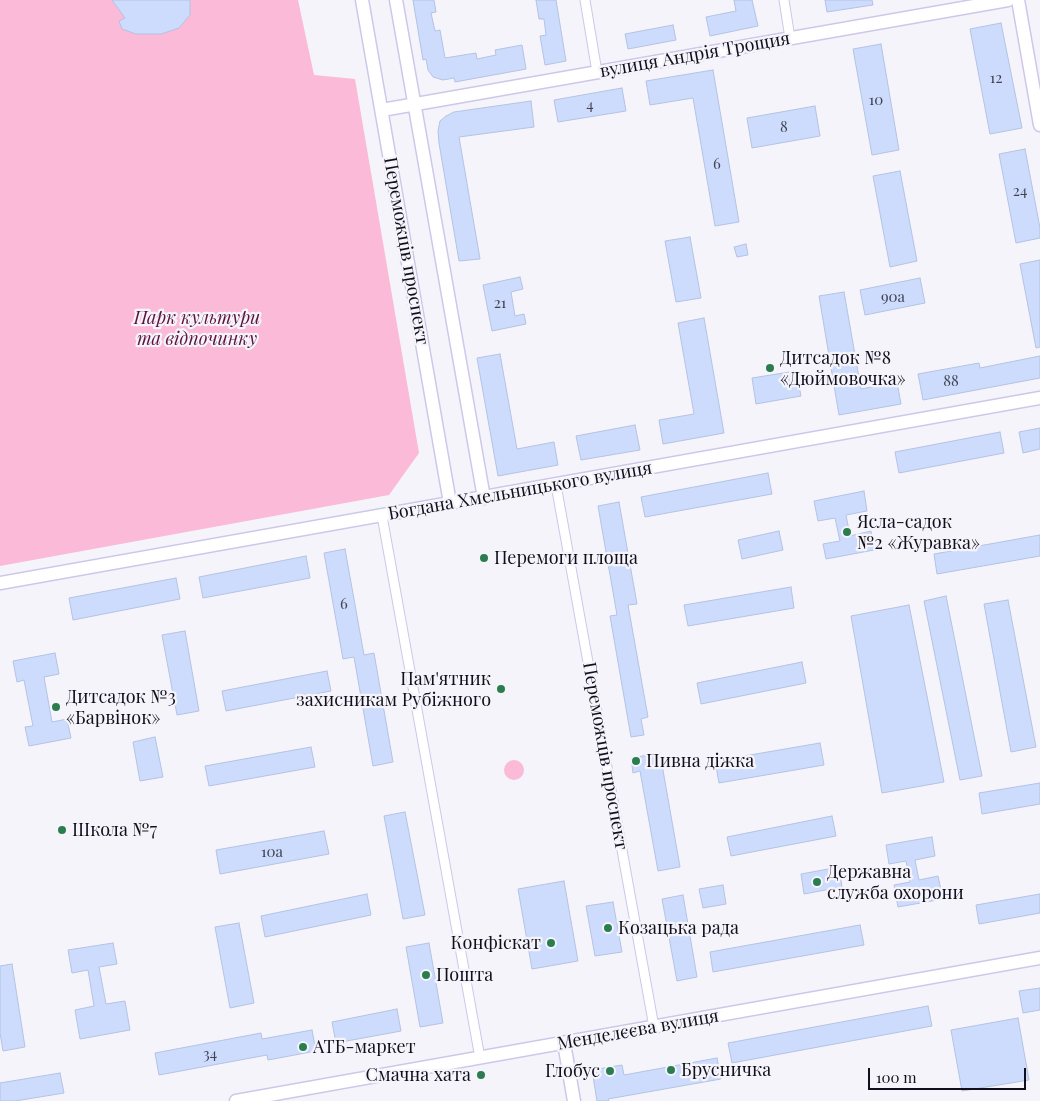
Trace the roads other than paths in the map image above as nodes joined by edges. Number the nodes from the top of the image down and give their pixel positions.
1 (362, 0) edge
2 (396, 0) edge
3 (585, 0) edge
4 (784, 0) edge
5 (1008, 0) edge
6 (1018, 0) edge
7 (790, 38) junction
8 (597, 72) junction
9 (414, 105) junction
10 (382, 110) junction
11 (1040, 125) edge
12 (1040, 398) edge
13 (556, 485) junction
14 (484, 498) junction
15 (450, 503) junction
16 (382, 516) junction
17 (0, 584) edge
18 (1040, 958) edge
19 (654, 1027) junction
20 (564, 1043) junction
21 (480, 1058) junction
22 (236, 1101) edge
23 (574, 1101) edge

1 - 10 street, Переможців проспект
2 - 9 street, Переможців проспект
3 - 8 street
4 - 7 street
5 - 7 street, вулиця Андрія Трощия
6 - 11 street
7 - 8 street, вулиця Андрія Трощия
8 - 9 street, вулиця Андрія Трощия
9 - 10 street, вулиця Андрія Трощия
9 - 14 street, Переможців проспект
10 - 15 street, Переможців проспект
12 - 13 street, Богдана Хмельницького вулиця
13 - 14 street, Богдана Хмельницького вулиця
13 - 19 street, Переможців проспект
14 - 15 street, Богдана Хмельницького вулиця
15 - 16 street, Богдана Хмельницького вулиця
16 - 17 street, Богдана Хмельницького вулиця
16 - 21 street
18 - 19 street, Менделєєва вулиця
19 - 20 street, Менделєєва вулиця
20 - 21 street, Менделєєва вулиця
20 - 23 street
21 - 22 street, Менделєєва вулиця

